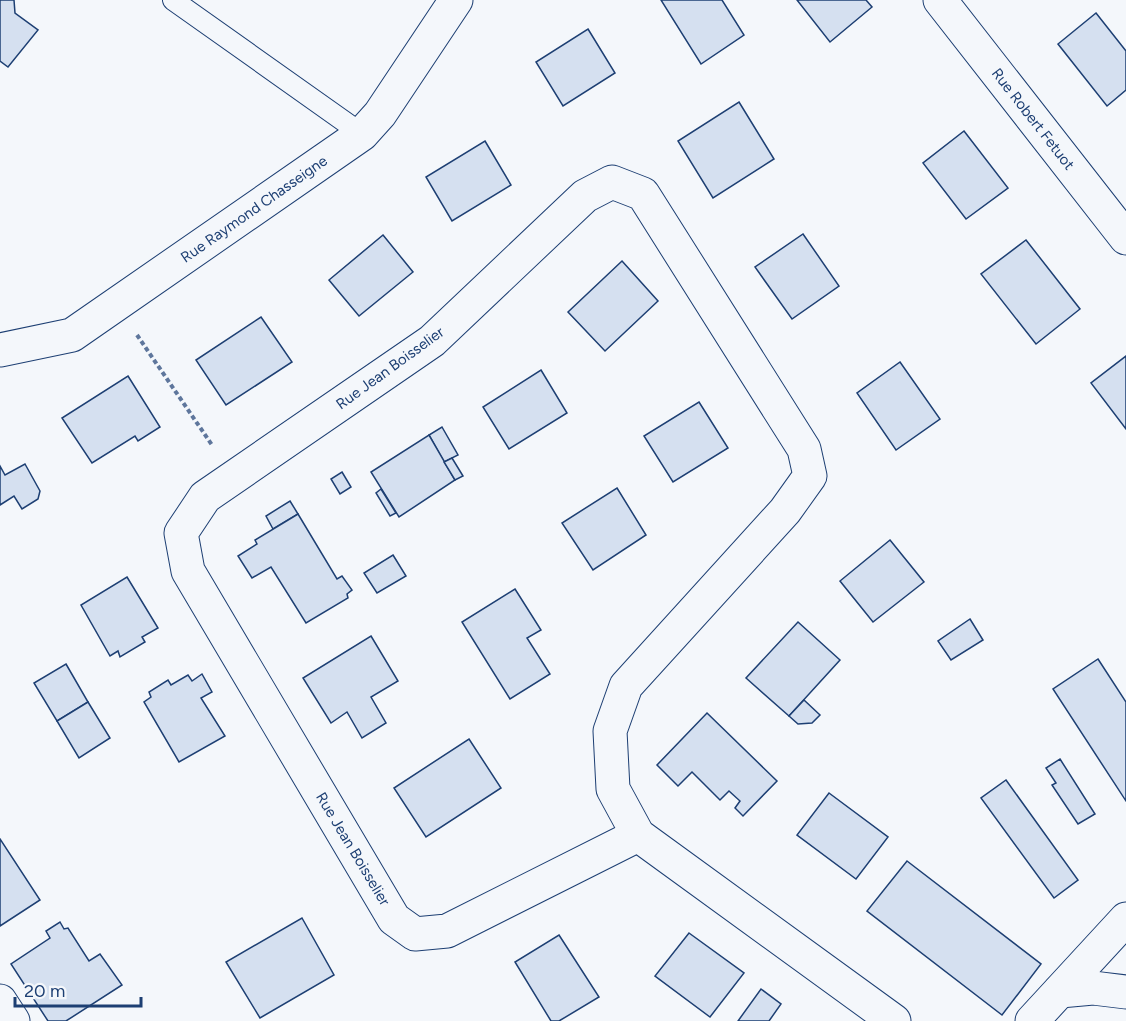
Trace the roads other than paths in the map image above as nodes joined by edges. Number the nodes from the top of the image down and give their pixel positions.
1 (174, 0) edge
2 (456, 0) edge
3 (940, 0) edge
4 (362, 134) junction
5 (1126, 238) edge
6 (0, 350) edge
7 (638, 835) junction
8 (1126, 919) edge
9 (1059, 992) junction
10 (1126, 993) edge
11 (0, 1001) edge
12 (13, 1021) edge
13 (894, 1021) edge
14 (1032, 1021) edge

1 - 4 lane
2 - 4 street, Rue Raymond Chasseigne
3 - 5 street, Rue Robert Fetuot
4 - 6 street, Rue Raymond Chasseigne
7 - 7 street, Rue Jean Boisselier
7 - 13 street, Rue Jean Boisselier
8 - 9 street
9 - 10 street
9 - 14 street
11 - 12 street

